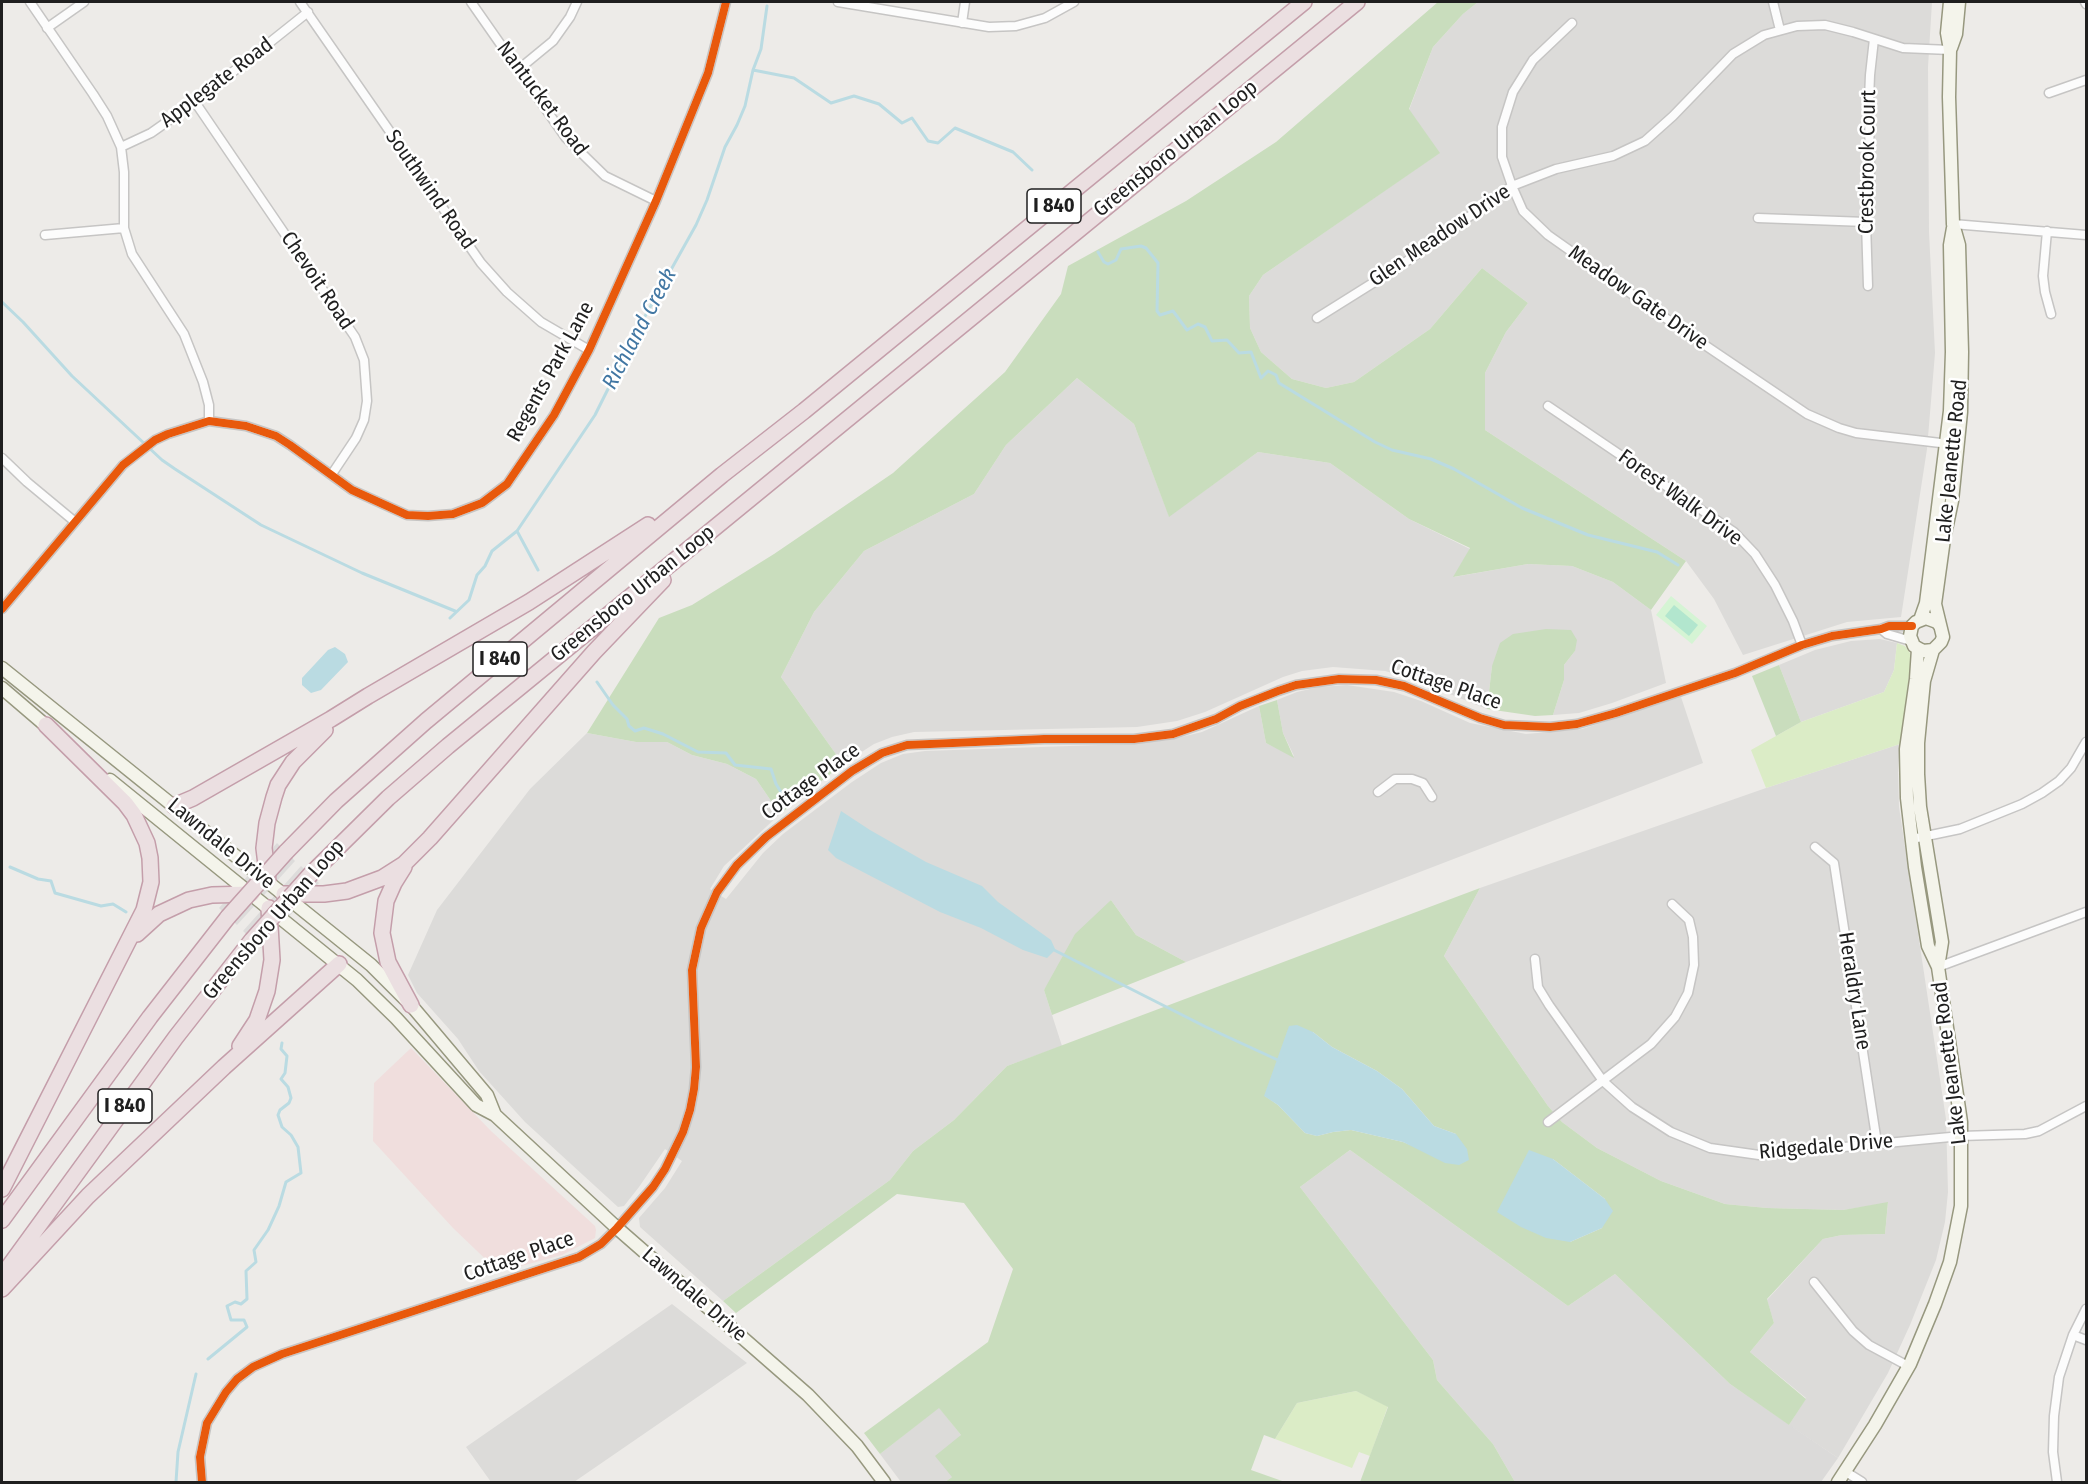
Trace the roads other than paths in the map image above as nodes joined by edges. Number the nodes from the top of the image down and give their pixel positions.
1 (30, 2) edge
2 (84, 2) edge
3 (300, 2) edge
4 (471, 2) edge
5 (577, 2) edge
6 (726, 2) edge
7 (837, 2) edge
8 (966, 2) edge
9 (1074, 2) edge
10 (1304, 2) edge
11 (1356, 2) edge
12 (1773, 2) edge
13 (1950, 2) edge
14 (1959, 2) edge
15 (308, 12) junction
16 (962, 23) junction
17 (1572, 23) dead end
18 (47, 28) junction
19 (1780, 30) junction
20 (1874, 39) junction
21 (1950, 50) junction
22 (519, 69) junction
23 (2086, 80) edge
24 (2049, 93) dead end
25 (195, 102) junction
26 (121, 147) junction
27 (1512, 186) junction
28 (656, 201) junction
29 (1758, 218) dead end
30 (1866, 222) junction
31 (1953, 224) junction
32 (124, 228) junction
33 (2047, 231) junction
34 (45, 235) dead end
35 (2086, 235) edge
36 (1868, 286) dead end
37 (2051, 314) dead end
38 (1317, 318) dead end
39 (589, 350) junction
40 (1548, 406) dead end
41 (209, 421) junction
42 (1953, 444) junction
43 (2, 458) edge
44 (332, 474) junction
45 (722, 475) junction
46 (74, 521) junction
47 (718, 524) junction
48 (2, 609) edge
49 (1916, 623) junction
50 (1940, 626) junction
51 (1881, 629) junction
52 (1802, 645) junction
53 (1915, 645) junction
54 (1933, 650) junction
55 (2, 668) edge
56 (2, 688) edge
57 (331, 719) junction
58 (46, 726) junction
59 (2086, 742) edge
60 (1378, 792) dead end
61 (1432, 797) dead end
62 (174, 806) junction
63 (1918, 838) junction
64 (1815, 847) dead end
65 (413, 856) junction
66 (252, 894) junction
67 (272, 894) junction
68 (1672, 904) dead end
69 (2086, 912) edge
70 (127, 945) junction
71 (1535, 959) dead end
72 (339, 964) junction
73 (1938, 967) junction
74 (411, 1005) junction
75 (224, 1067) junction
76 (1603, 1081) junction
77 (2086, 1106) edge
78 (495, 1115) junction
79 (1548, 1122) dead end
80 (1961, 1136) junction
81 (1877, 1143) junction
82 (2, 1189) edge
83 (2, 1220) edge
84 (617, 1228) junction
85 (2, 1276) edge
86 (1814, 1282) dead end
87 (2, 1288) edge
88 (2086, 1310) edge
89 (2073, 1335) junction
90 (2086, 1340) edge
91 (1908, 1366) junction
92 (1842, 1477) edge
93 (202, 1482) edge
94 (884, 1482) edge
95 (1862, 1482) edge
96 (2058, 1482) edge

1 - 18 street
2 - 18 street
3 - 15 street, Southwind Road
4 - 22 street, Nantucket Road
5 - 22 street
6 - 28 street, Regents Park Lane
7 - 16 street
8 - 16 street
9 - 16 street
10 - 45 highway, Greensboro Urban Loop / I 840
11 - 47 highway, Greensboro Urban Loop / I 840
12 - 19 street
13 - 21 street, Lake Jeanette Road
14 - 21 street, Lake Jeanette Road
15 - 25 street, Applegate Road
15 - 39 street, Southwind Road
17 - 27 street, Meadow Gate Drive
18 - 26 street
19 - 20 street, Glen Meadow Drive
19 - 27 street, Glen Meadow Drive
20 - 21 street, Glen Meadow Drive
20 - 30 street, Crestbrook Court
21 - 31 street, Lake Jeanette Road
22 - 28 street, Nantucket Road
23 - 24 street
25 - 26 street, Applegate Road
25 - 44 street, Chevoit Road
26 - 32 street
27 - 38 street, Glen Meadow Drive
27 - 42 street, Meadow Gate Drive
28 - 39 street, Regents Park Lane
29 - 30 street
30 - 36 street, Crestbrook Court
31 - 33 street
31 - 42 street, Lake Jeanette Road
32 - 34 street
32 - 41 street
33 - 35 street
33 - 37 street
39 - 44 street, Regents Park Lane
40 - 52 street, Forest Walk Drive
41 - 44 street, Regents Park Lane
41 - 46 street, Regents Park Lane
42 - 49 street, Lake Jeanette Road
42 - 50 street, Lake Jeanette Road
43 - 46 street
45 - 57 highway
45 - 83 highway, Greensboro Urban Loop / I 840, bridge
46 - 48 street, Regents Park Lane
47 - 65 highway
47 - 85 highway, Greensboro Urban Loop / I 840, bridge
49 - 50 street
49 - 51 street, Cottage Place
49 - 53 street
50 - 54 street
51 - 52 street, Cottage Place
51 - 53 street
52 - 84 street, Cottage Place
53 - 54 street
53 - 63 street, Lake Jeanette Road
54 - 63 street, Lake Jeanette Road
55 - 62 street, Lawndale Drive
56 - 58 street, Lawndale Drive
57 - 62 highway
57 - 67 highway
58 - 66 street, Lawndale Drive
58 - 70 highway
59 - 63 street
60 - 61 street
62 - 67 street, Lawndale Drive
63 - 73 street, Lake Jeanette Road
64 - 81 street, Heraldry Lane
65 - 67 highway
65 - 74 highway
66 - 67 street, Lawndale Drive
66 - 70 highway
67 - 72 street, Lawndale Drive
67 - 74 street, Lawndale Drive
67 - 75 highway
68 - 76 street
69 - 73 street
70 - 82 highway
71 - 76 street, Ridgedale Drive
72 - 75 highway
72 - 78 street, Lawndale Drive
73 - 80 street, Lake Jeanette Road
74 - 78 street, Lawndale Drive
75 - 87 highway
76 - 79 street
76 - 81 street, Ridgedale Drive
77 - 80 street, Ridgedale Drive
78 - 84 street, Lawndale Drive
80 - 81 street, Ridgedale Drive
80 - 91 street, Lake Jeanette Road
84 - 93 street, Cottage Place
84 - 94 street, Lawndale Drive
86 - 91 street
88 - 89 street
89 - 90 street
89 - 96 street
91 - 92 street, Lake Jeanette Road
92 - 95 street

